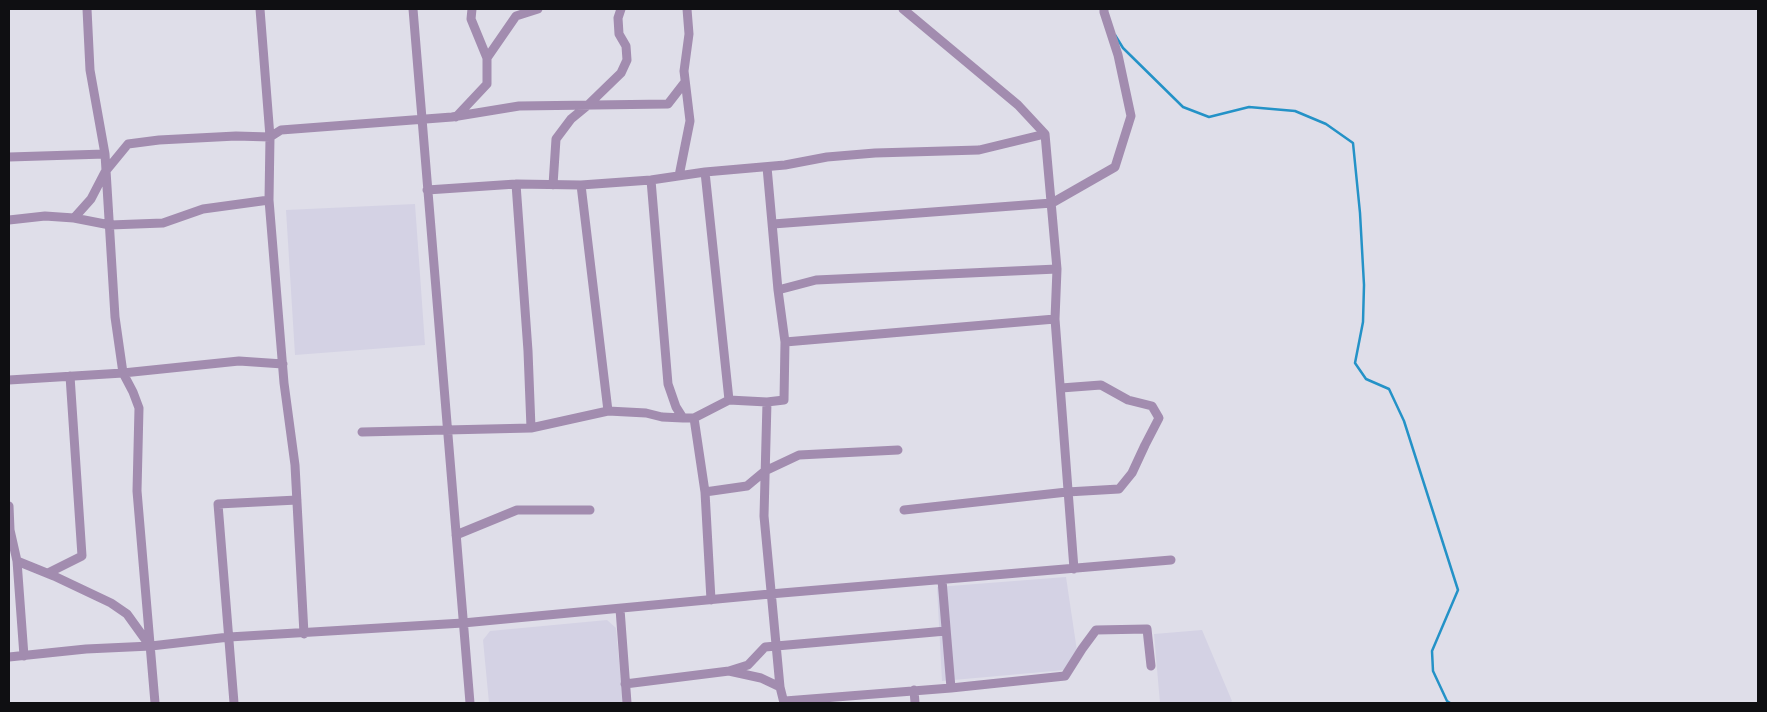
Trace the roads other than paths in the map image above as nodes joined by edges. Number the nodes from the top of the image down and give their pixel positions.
1 (87, 9) edge
2 (260, 9) edge
3 (412, 9) edge
4 (472, 9) edge
5 (538, 9) edge
6 (620, 9) edge
7 (687, 9) edge
8 (903, 9) edge
9 (1104, 9) edge
10 (487, 58) junction
11 (685, 82) junction
12 (588, 105) junction
13 (455, 117) junction
14 (421, 120) junction
15 (1045, 134) junction
16 (270, 137) junction
17 (105, 154) junction
18 (9, 157) edge
19 (767, 167) junction
20 (105, 172) junction
21 (704, 172) junction
22 (678, 176) junction
23 (651, 180) junction
24 (516, 184) junction
25 (553, 185) junction
26 (581, 185) junction
27 (428, 190) junction
28 (269, 200) junction
29 (1052, 203) junction
30 (74, 218) junction
31 (9, 220) edge
32 (773, 224) junction
33 (110, 225) junction
34 (1057, 269) junction
35 (778, 290) junction
36 (1056, 319) junction
37 (785, 342) junction
38 (283, 364) junction
39 (123, 373) junction
40 (70, 376) junction
41 (9, 380) edge
42 (1061, 388) junction
43 (729, 400) junction
44 (767, 402) junction
45 (608, 411) junction
46 (683, 418) junction
47 (694, 418) junction
48 (531, 428) junction
49 (447, 430) junction
50 (362, 432) dead end
51 (898, 450) dead end
52 (765, 471) junction
53 (705, 492) junction
54 (1067, 492) junction
55 (297, 500) junction
56 (9, 506) edge
57 (590, 510) dead end
58 (904, 510) dead end
59 (10, 530) edge
60 (456, 535) junction
61 (1171, 560) dead end
62 (17, 561) junction
63 (1074, 569) junction
64 (48, 574) junction
65 (942, 580) junction
66 (770, 594) junction
67 (710, 600) junction
68 (620, 609) junction
69 (463, 623) junction
70 (946, 631) junction
71 (304, 634) junction
72 (229, 637) junction
73 (777, 645) junction
74 (150, 646) junction
75 (24, 656) junction
76 (9, 658) edge
77 (1151, 666) dead end
78 (729, 671) junction
79 (625, 684) junction
80 (780, 687) junction
81 (951, 688) junction
82 (914, 690) junction
83 (784, 702) edge
84 (155, 703) edge
85 (234, 703) edge
86 (470, 703) edge
87 (627, 703) edge
88 (915, 703) edge

1 - 17 street
2 - 16 street
3 - 14 street
4 - 10 street
5 - 10 street
6 - 12 street
7 - 11 street
8 - 15 street
9 - 29 street
10 - 13 street
11 - 12 street
11 - 22 street
12 - 13 street
12 - 25 street
13 - 14 street
14 - 16 street
14 - 27 street
15 - 19 street
15 - 29 street
16 - 20 street
16 - 28 street
17 - 18 street
17 - 20 street
19 - 21 street
19 - 32 street
20 - 30 street
20 - 33 street
21 - 22 street
21 - 43 street
22 - 23 street
23 - 26 street
23 - 46 street
24 - 25 street
24 - 27 street
24 - 48 street
25 - 26 street
26 - 45 street
27 - 49 street
28 - 33 street
28 - 38 street
29 - 32 street
29 - 34 street
30 - 31 street
30 - 33 street
32 - 35 street
33 - 39 street
34 - 35 street
34 - 36 street
35 - 37 street
36 - 37 street
36 - 42 street
37 - 44 street
38 - 39 street
38 - 55 street
39 - 40 street
39 - 74 street
40 - 41 street
40 - 64 street
42 - 54 street
42 - 54 street
43 - 44 street
43 - 47 street
44 - 52 street
45 - 46 street
45 - 48 street
46 - 47 street
47 - 53 street
48 - 49 street
49 - 50 street
49 - 60 street
51 - 52 street
52 - 53 street
52 - 66 street
53 - 67 street
54 - 58 street
54 - 63 street
55 - 71 street
55 - 72 street
56 - 59 street
57 - 60 street
59 - 62 street
60 - 69 street
61 - 63 street
62 - 64 street
62 - 75 street
63 - 65 street
64 - 74 street
65 - 66 street
65 - 70 street
66 - 67 street
66 - 73 street
67 - 68 street
68 - 69 street
68 - 79 street
69 - 71 street
69 - 86 street
70 - 73 street
70 - 81 street
71 - 72 street
72 - 74 street
72 - 85 street
73 - 78 street
73 - 80 street
74 - 75 street
74 - 84 street
75 - 76 street
77 - 81 street
78 - 79 street
78 - 80 street
79 - 87 street
80 - 83 street
81 - 82 street
82 - 83 street
82 - 88 street

